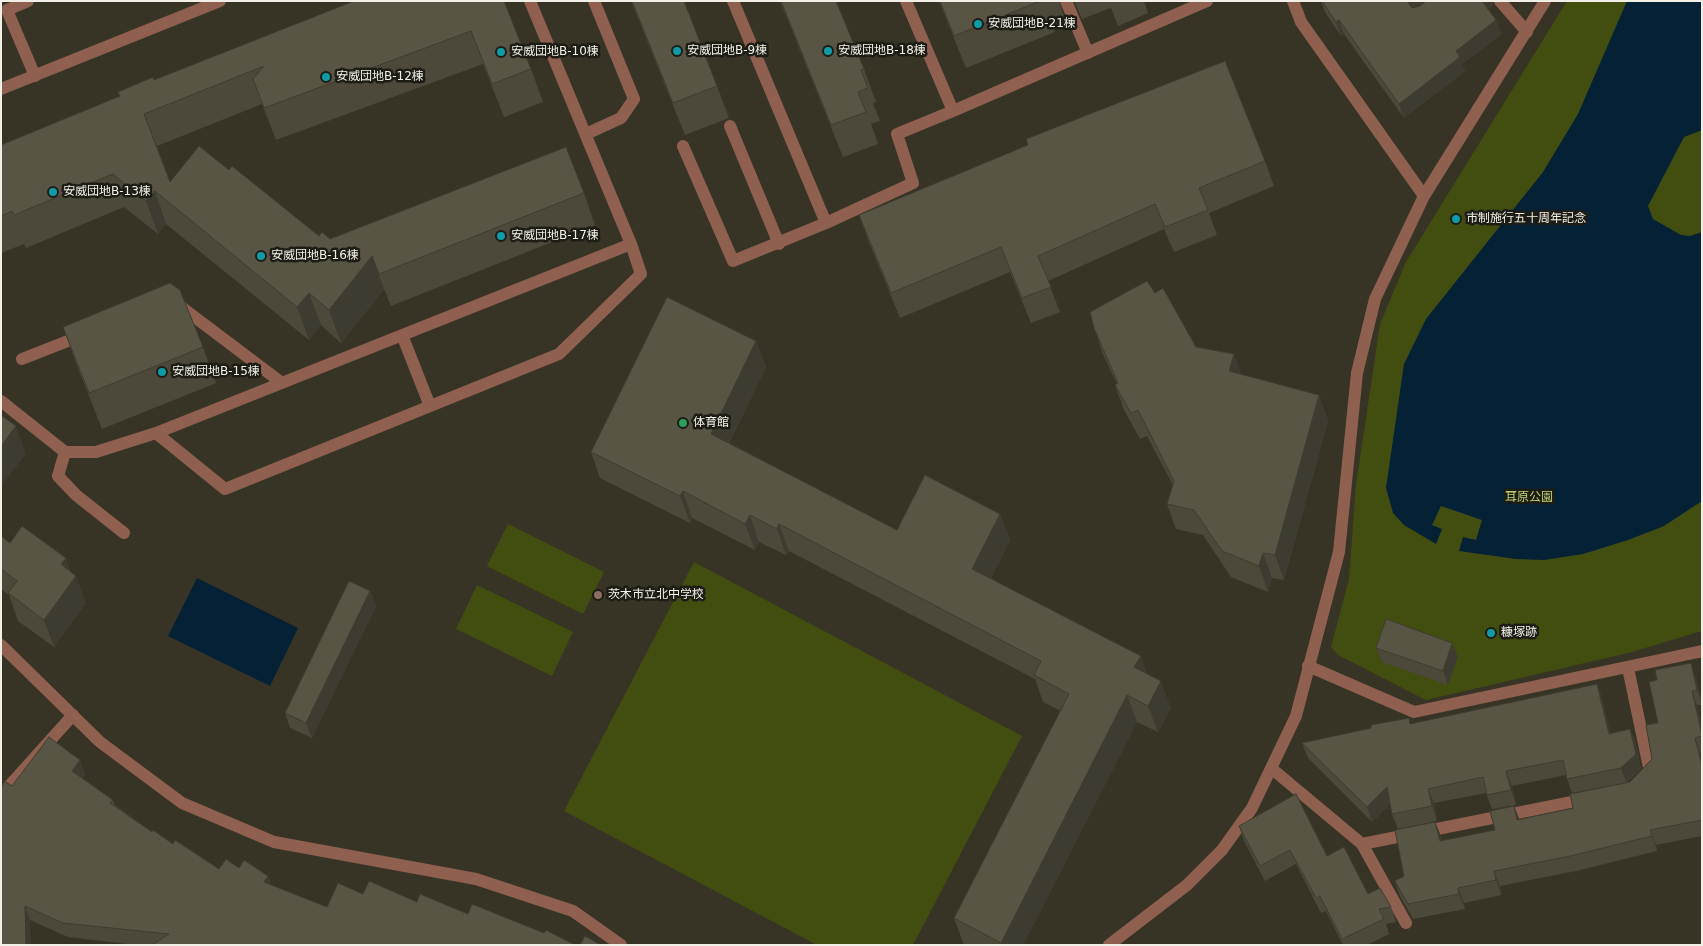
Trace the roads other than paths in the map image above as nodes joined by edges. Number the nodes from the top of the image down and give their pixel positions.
1 (28, 1) edge
2 (220, 1) edge
3 (530, 1) edge
4 (594, 1) edge
5 (733, 1) edge
6 (906, 1) edge
7 (1066, 1) edge
8 (1207, 1) edge
9 (1293, 1) edge
10 (1500, 1) edge
11 (1545, 1) edge
12 (1526, 32) junction
13 (1088, 53) junction
14 (35, 76) junction
15 (1, 89) edge
16 (954, 111) junction
17 (730, 126) dead end
18 (586, 134) junction
19 (683, 146) dead end
20 (1424, 196) junction
21 (826, 223) junction
22 (630, 244) junction
23 (779, 244) junction
24 (164, 304) edge
25 (93, 331) edge
26 (402, 335) junction
27 (22, 359) dead end
28 (282, 383) junction
29 (1, 401) edge
30 (430, 406) junction
31 (156, 433) junction
32 (65, 452) junction
33 (124, 533) dead end
34 (1, 645) edge
35 (1702, 651) edge
36 (1308, 666) junction
37 (1628, 668) junction
38 (73, 715) junction
39 (1271, 768) junction
40 (1637, 784) edge
41 (1, 795) edge
42 (1602, 796) edge
43 (1362, 844) junction
44 (1406, 923) dead end
45 (621, 945) edge
46 (1109, 945) edge

1 - 14 street
2 - 14 street
3 - 18 street
4 - 18 street
5 - 21 street
6 - 16 street
7 - 13 street
8 - 13 street
9 - 20 street
10 - 12 street
11 - 12 street
12 - 20 street
13 - 16 street
14 - 15 street
16 - 21 street
17 - 23 street
18 - 22 street
19 - 23 street
20 - 36 street
21 - 23 street
22 - 26 street
22 - 30 street
24 - 28 street
25 - 27 street
26 - 28 street
26 - 30 street
28 - 31 street
29 - 32 street
30 - 31 street
31 - 32 street
32 - 33 street
34 - 38 street
35 - 37 street
36 - 37 street
36 - 39 street
37 - 40 street
38 - 41 street
38 - 45 street
39 - 43 street
39 - 46 street
42 - 43 street
43 - 44 street

